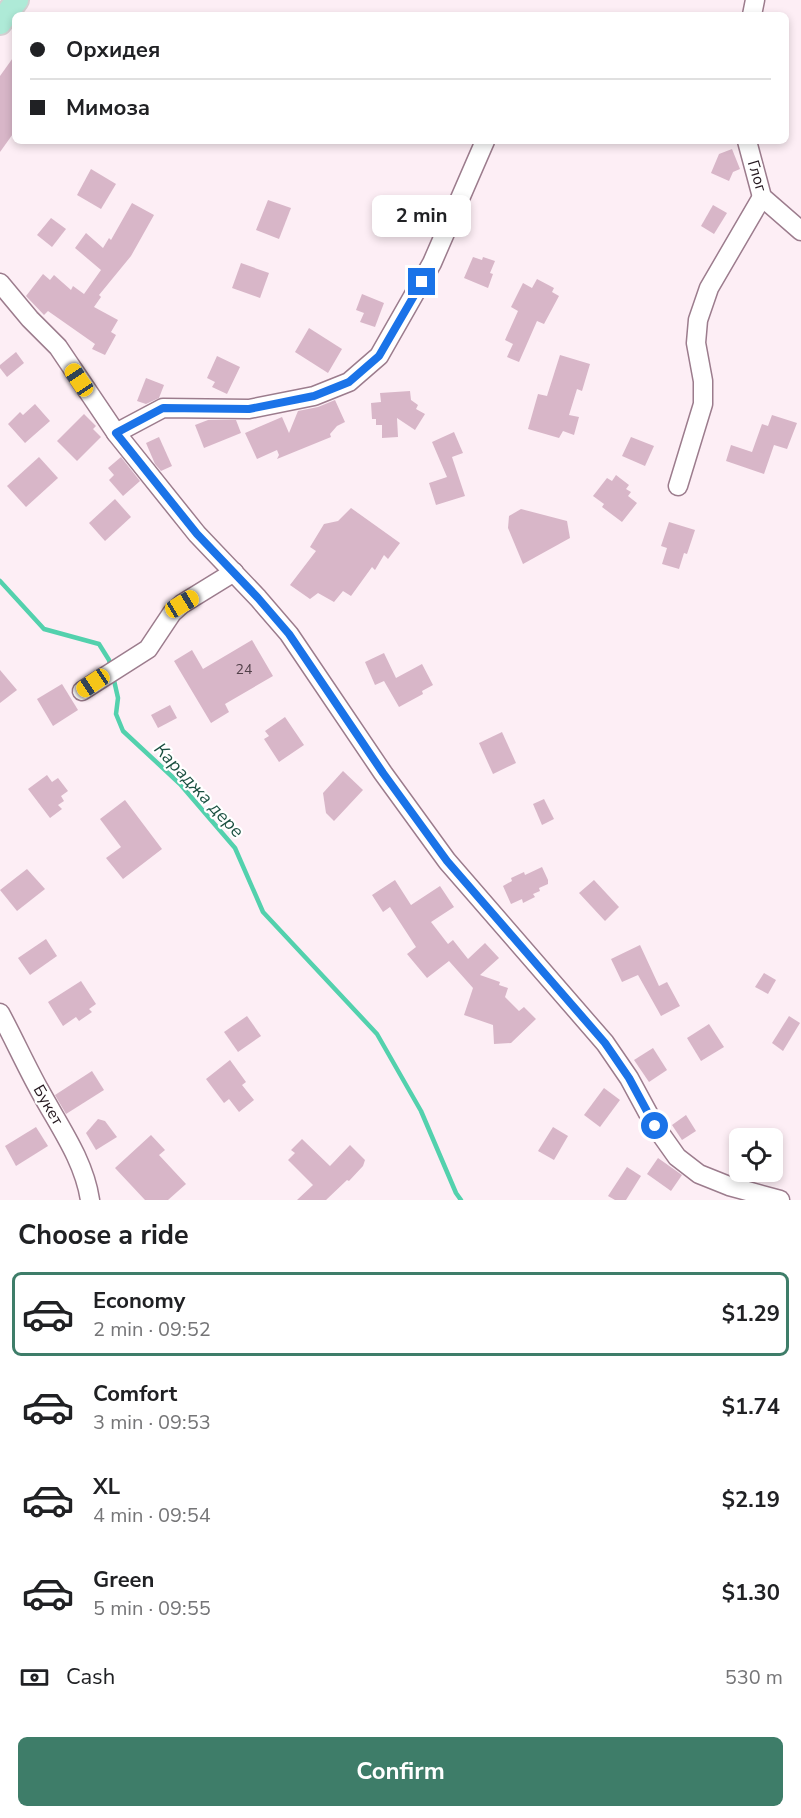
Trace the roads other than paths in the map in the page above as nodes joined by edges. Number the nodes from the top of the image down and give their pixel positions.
1 (17, 0) edge
2 (0, 23) edge
3 (484, 144) edge
4 (748, 144) edge
5 (762, 197) junction
6 (801, 231) edge
7 (0, 283) edge
8 (116, 433) junction
9 (678, 486) dead end
10 (234, 572) junction
11 (82, 691) dead end
12 (0, 1013) edge
13 (90, 1200) edge
14 (780, 1200) edge

1 - 2 main road
3 - 8 street
4 - 5 street, Глог
5 - 6 street, Глог
5 - 9 street
7 - 8 street
8 - 10 street
10 - 11 street
10 - 14 street
12 - 13 street, Букет

